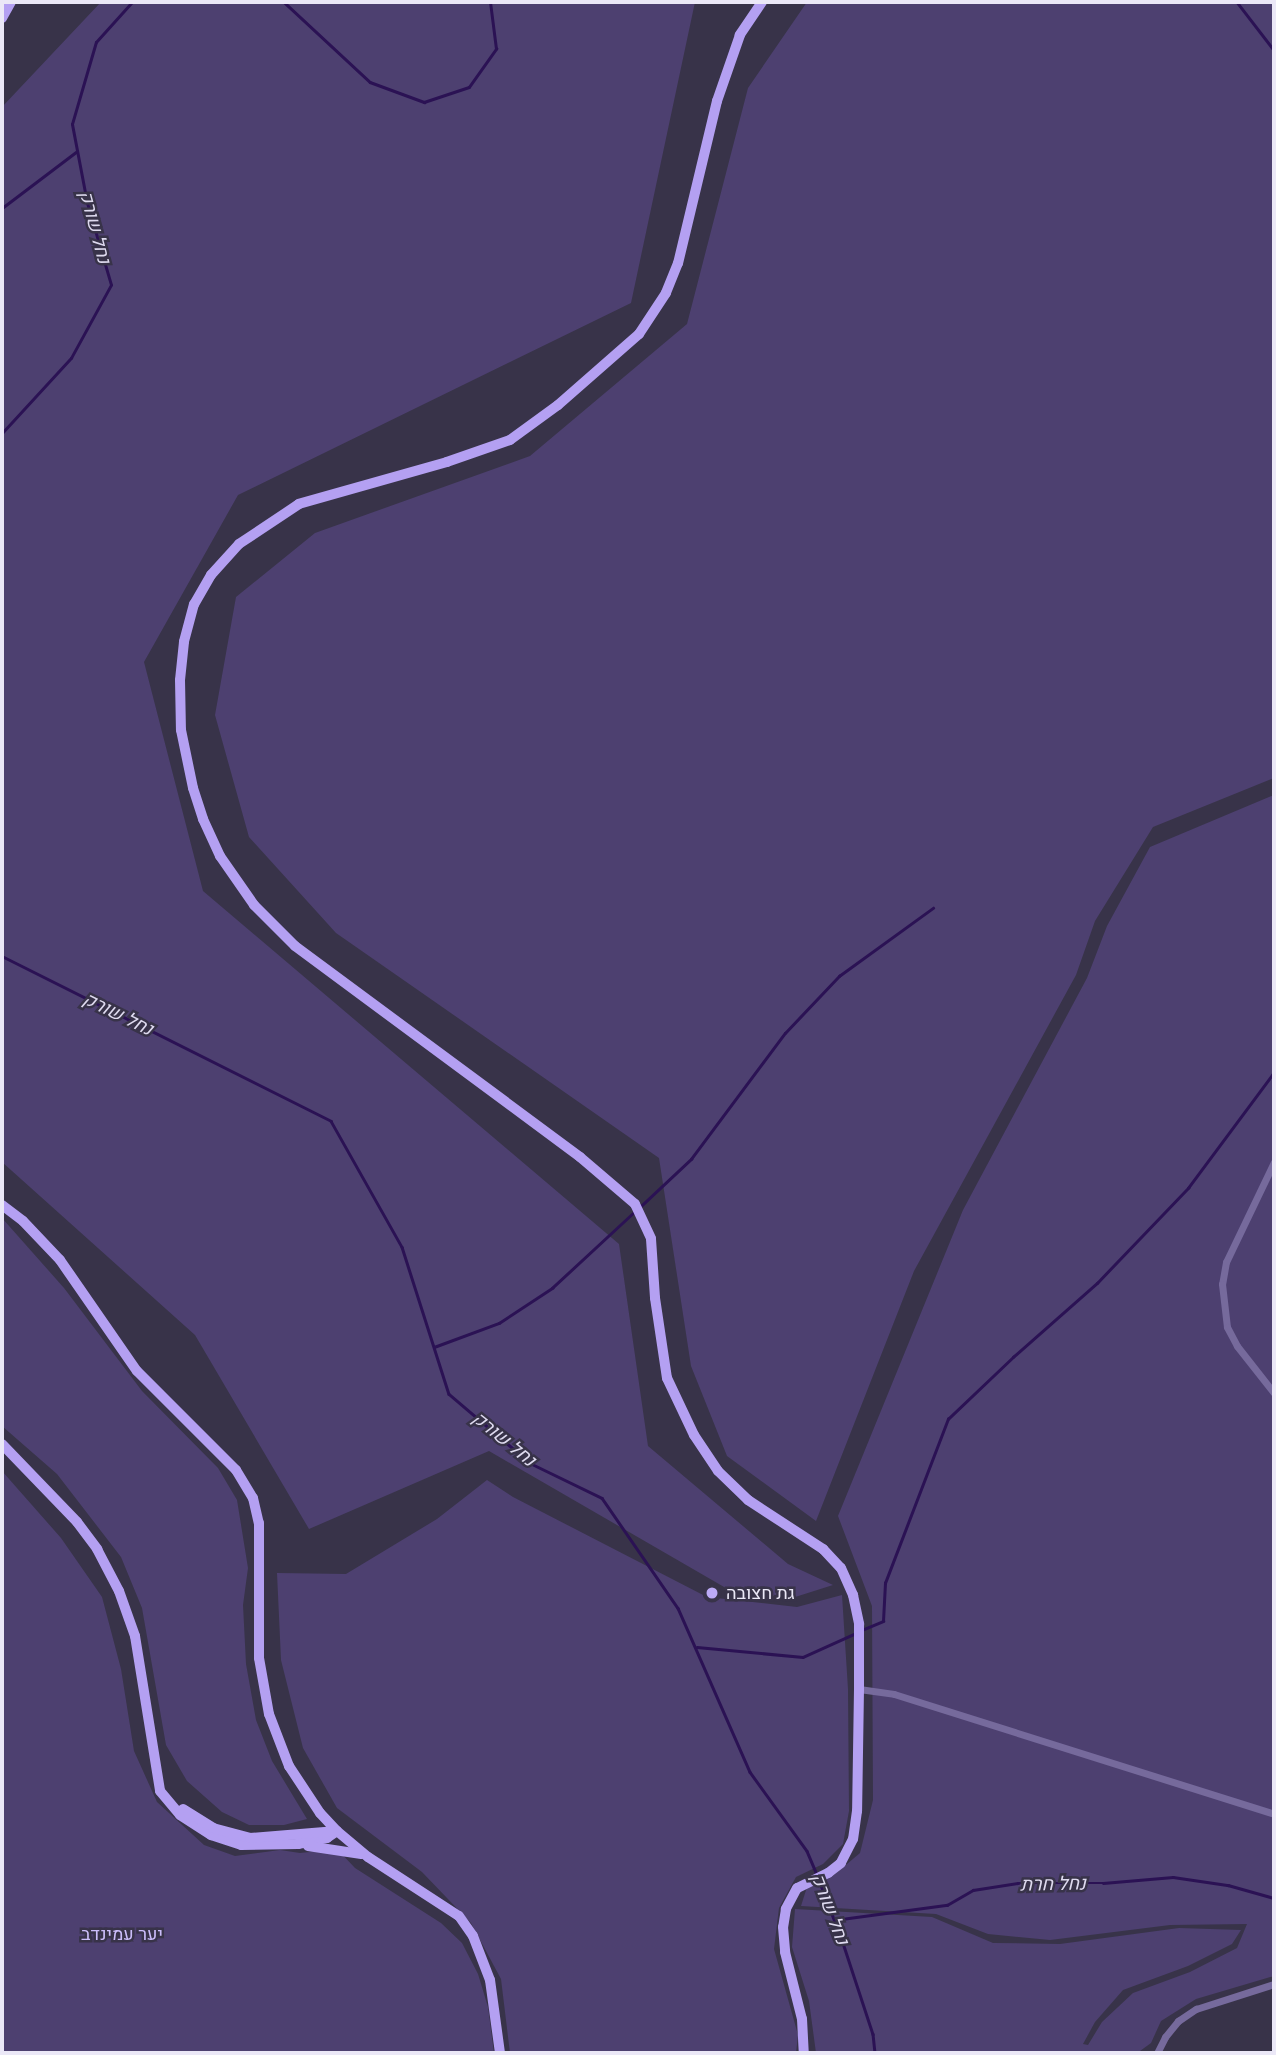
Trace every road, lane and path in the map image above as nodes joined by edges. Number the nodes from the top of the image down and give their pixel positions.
1 (11, 2) edge
2 (762, 2) edge
3 (2, 18) edge
4 (1274, 1162) edge
5 (2, 1205) edge
6 (1274, 1393) edge
7 (2, 1444) edge
8 (859, 1689) junction
9 (160, 1791) junction
10 (1274, 1814) edge
11 (337, 1831) junction
12 (298, 1844) junction
13 (368, 1857) junction
14 (1274, 1984) edge
15 (500, 2053) edge
16 (804, 2053) edge
17 (1157, 2053) edge

1 - 3 main road
2 - 8 main road
4 - 6 street
5 - 11 main road
7 - 9 main road
8 - 10 street
8 - 16 main road
9 - 11 main road
9 - 12 main road
11 - 12 main road
11 - 13 main road
12 - 13 main road
13 - 15 main road
14 - 17 street

